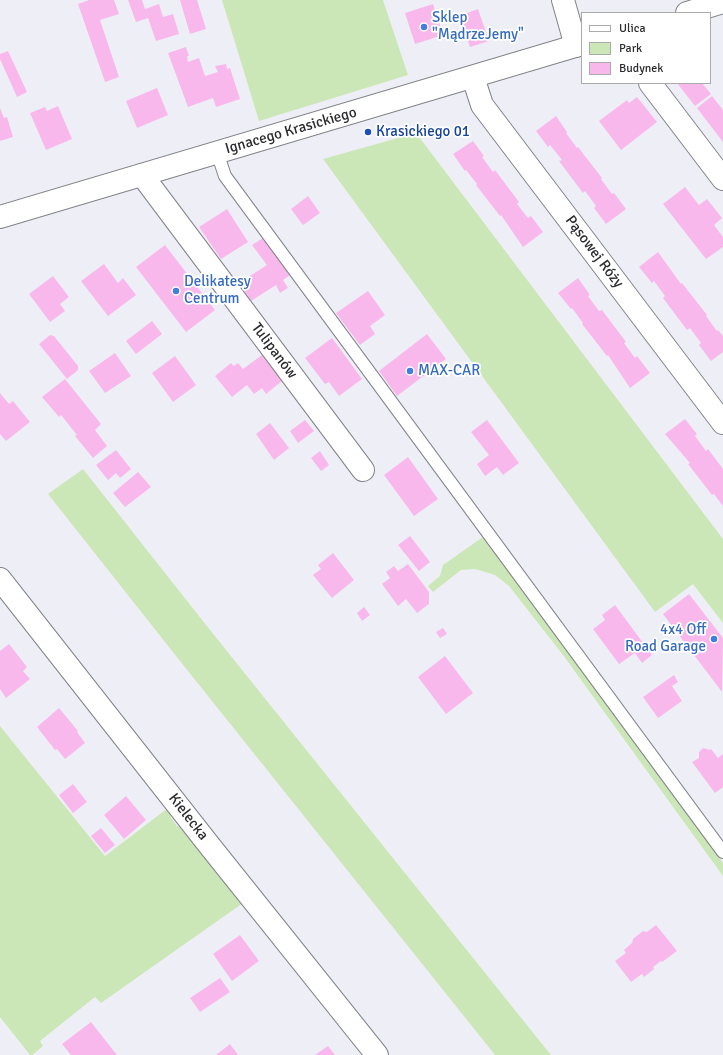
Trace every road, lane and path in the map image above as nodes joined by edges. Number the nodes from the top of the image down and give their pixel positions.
1 (562, 0) edge
2 (723, 2) edge
3 (690, 12) edge
4 (579, 45) edge
5 (472, 77) junction
6 (651, 84) edge
7 (217, 152) junction
8 (142, 175) junction
9 (723, 179) edge
10 (0, 217) edge
11 (723, 423) edge
12 (363, 470) dead end
13 (0, 579) edge
14 (723, 852) edge
15 (377, 1055) edge

1 - 4 street
2 - 3 street
4 - 5 street, Ignacego Krasickiego
5 - 7 street, Ignacego Krasickiego
5 - 11 street, Pąsowej Róży
6 - 9 street
7 - 8 street, Ignacego Krasickiego
7 - 14 lane
8 - 10 street, Ignacego Krasickiego
8 - 12 street, Tulipanów
13 - 15 street, Kielecka

